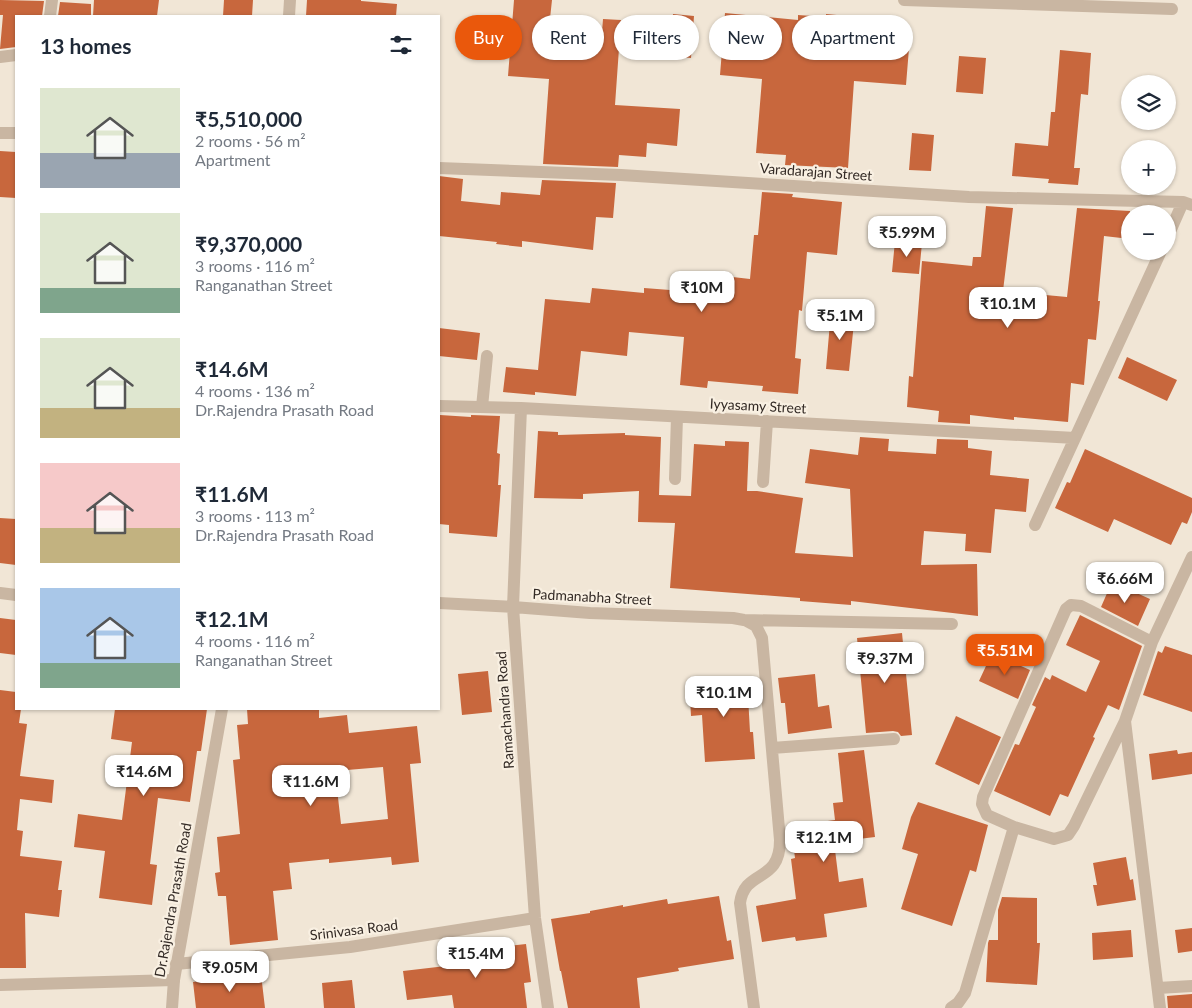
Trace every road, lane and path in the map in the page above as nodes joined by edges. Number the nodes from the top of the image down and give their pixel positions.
1 (52, 0) edge
2 (290, 0) edge
3 (904, 0) edge
4 (1172, 9) dead end
5 (50, 15) edge
6 (289, 15) edge
7 (15, 55) edge
8 (0, 57) edge
9 (0, 133) edge
10 (15, 133) edge
11 (440, 168) edge
12 (1188, 204) edge
13 (1176, 223) edge
14 (1157, 260) edge
15 (487, 356) dead end
16 (440, 406) edge
17 (482, 407) junction
18 (521, 408) junction
19 (677, 417) junction
20 (768, 421) junction
21 (1076, 438) junction
22 (675, 479) dead end
23 (763, 482) dead end
24 (1036, 525) dead end
25 (1192, 557) edge
26 (0, 593) edge
27 (15, 595) edge
28 (440, 603) edge
29 (513, 607) junction
30 (744, 620) junction
31 (952, 624) dead end
32 (1152, 642) junction
33 (222, 710) edge
34 (1125, 721) junction
35 (894, 739) dead end
36 (772, 748) junction
37 (1014, 827) junction
38 (535, 918) junction
39 (176, 964) junction
40 (174, 980) junction
41 (0, 985) edge
42 (1192, 986) edge
43 (1158, 988) junction
44 (172, 1008) edge
45 (548, 1008) edge
46 (754, 1008) edge
47 (951, 1008) edge
48 (1160, 1008) edge

1 - 5 street
2 - 6 street
3 - 4 street
7 - 8 street
9 - 10 street
11 - 12 street, Varadarajan Street
12 - 13 street
14 - 21 street
15 - 17 street
16 - 17 street, Iyyasamy Street
17 - 18 street, Iyyasamy Street
18 - 19 street, Iyyasamy Street
18 - 29 street, Ramachandra Road
19 - 20 street, Iyyasamy Street
19 - 22 street
20 - 21 street, Iyyasamy Street
20 - 23 street
21 - 24 street
25 - 32 street
26 - 27 street
28 - 29 street, Padmanabha Street
29 - 30 street, Padmanabha Street
29 - 38 street, Ramachandra Road
30 - 31 street, Padmanabha Street
30 - 36 street
32 - 34 street
32 - 37 street
33 - 39 street, Dr.Rajendra Prasath Road
34 - 37 street
34 - 43 street
35 - 36 street
36 - 46 street
37 - 47 street
38 - 39 street, Srinivasa Road
38 - 45 street, Ramachandra Road
39 - 40 street, Dr.Rajendra Prasath Road
40 - 41 street
40 - 44 street, Dr.Rajendra Prasath Road
42 - 43 street
43 - 48 street

